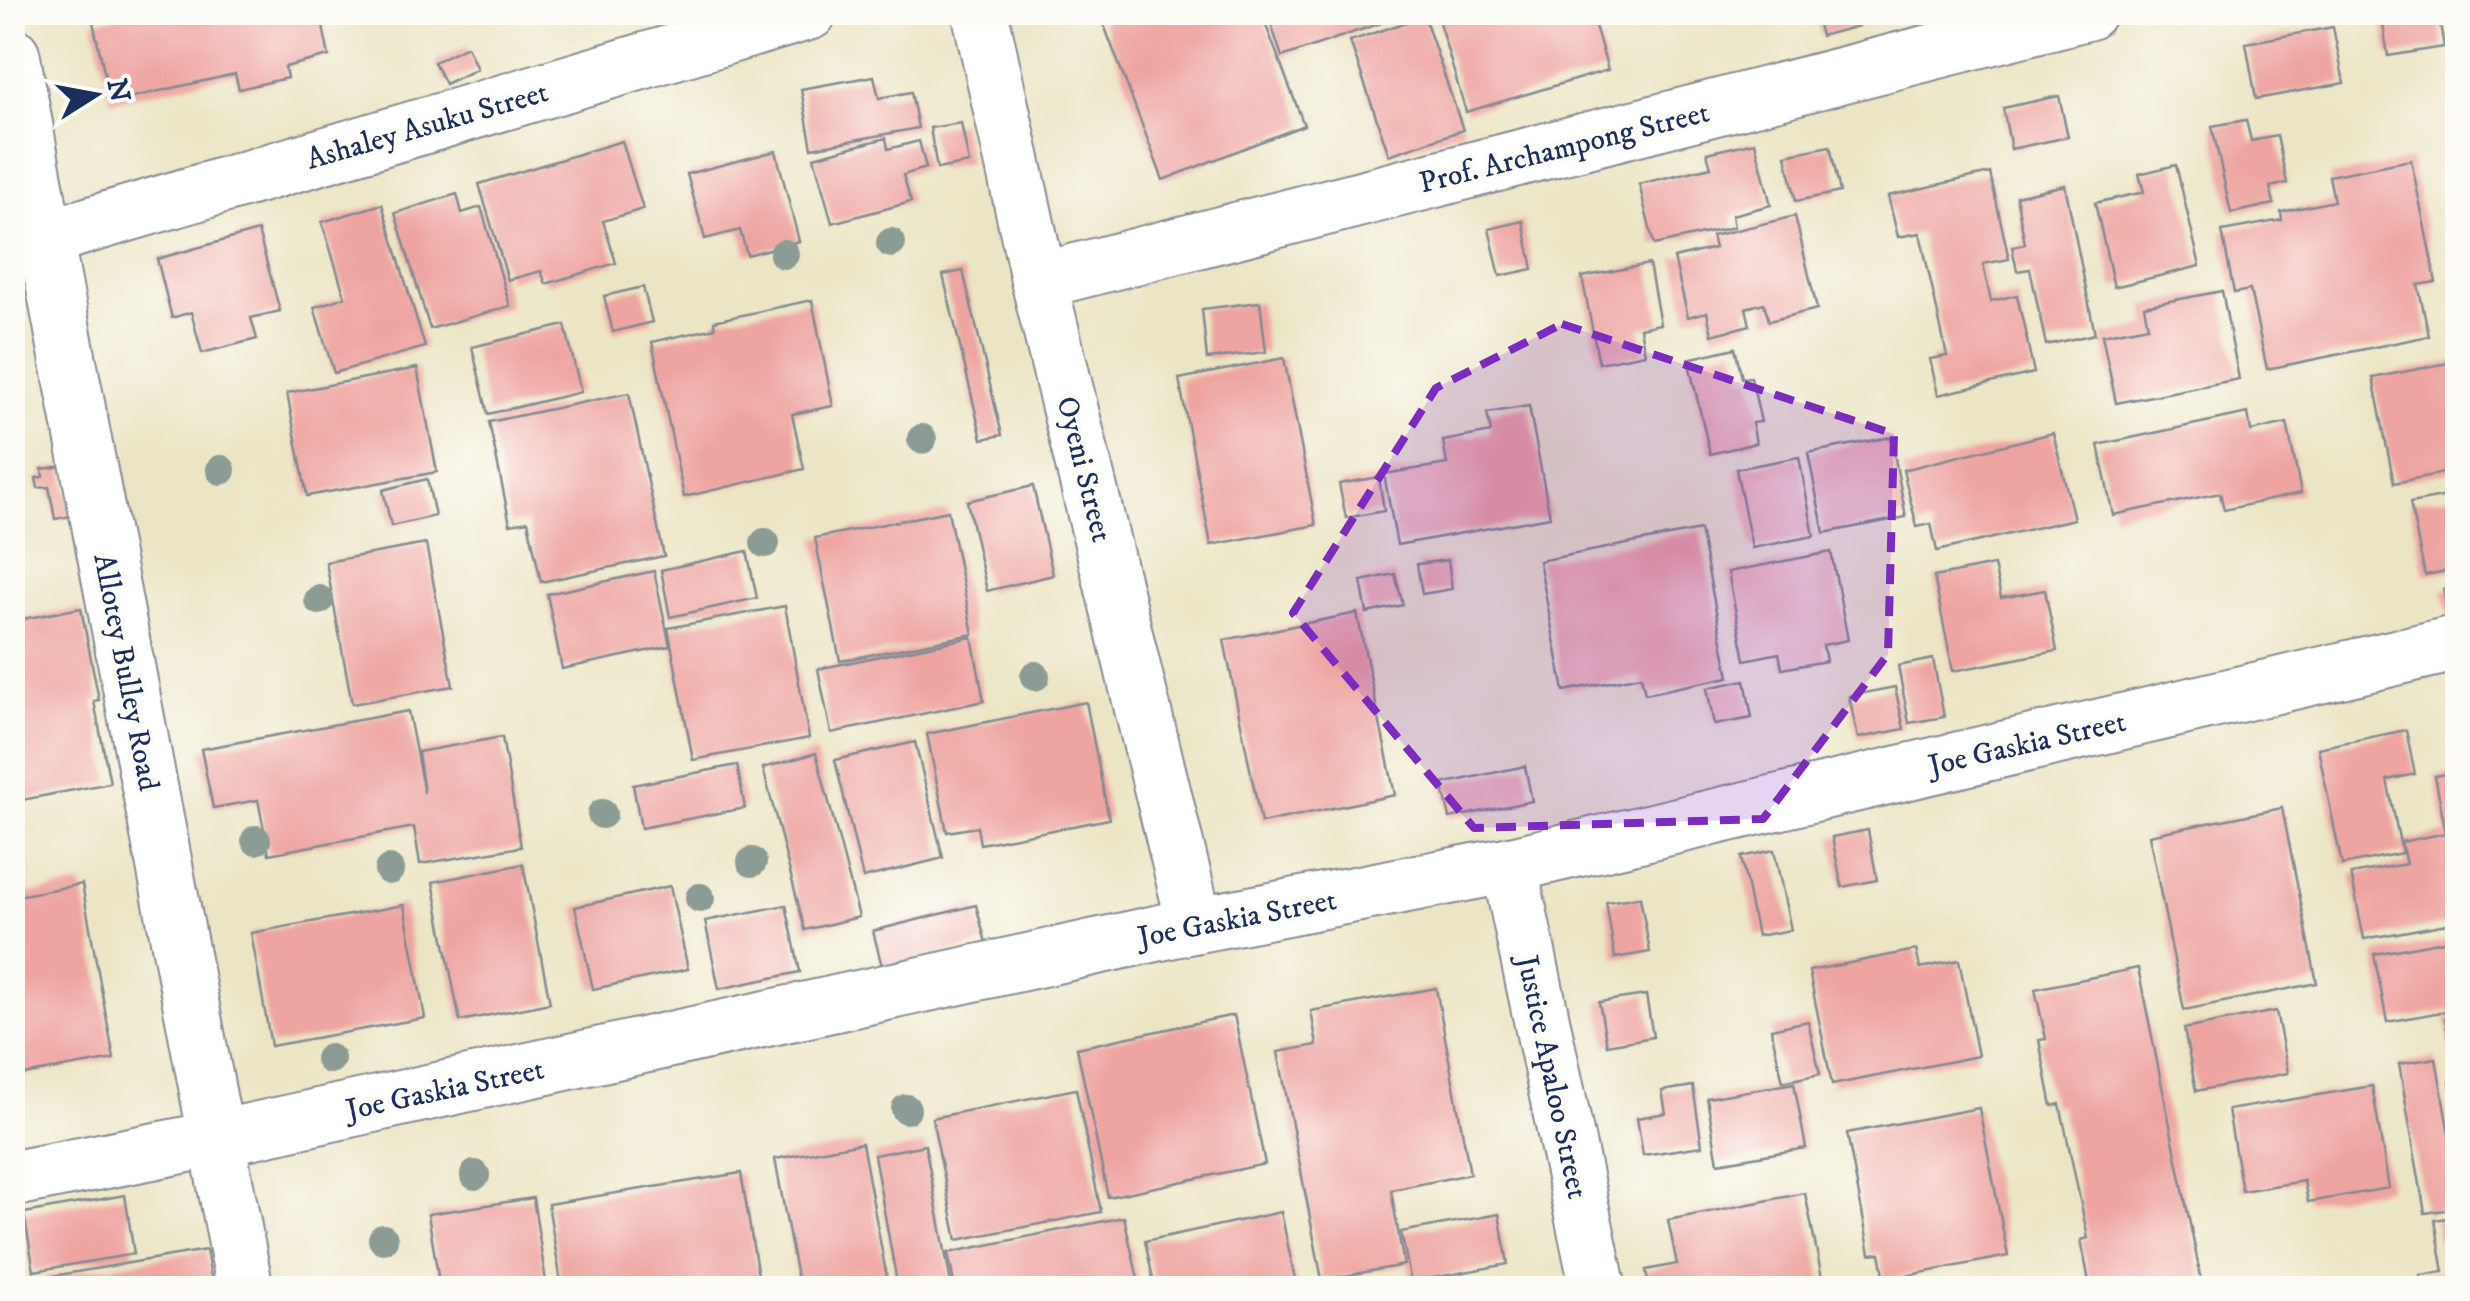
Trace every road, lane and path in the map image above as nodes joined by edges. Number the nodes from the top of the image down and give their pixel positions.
1 (809, 12) edge
2 (980, 12) edge
3 (2086, 13) edge
4 (12, 55) edge
5 (45, 238) junction
6 (1039, 281) junction
7 (2458, 642) edge
8 (1508, 864) junction
9 (1195, 924) junction
10 (215, 1140) junction
11 (12, 1179) edge
12 (245, 1288) edge
13 (1598, 1288) edge

1 - 5 street, Ashaley Asuku Street
2 - 6 street, Oyeni Street
3 - 6 street, Prof. Archampong Street
4 - 5 street, Allotey Bulley Road
5 - 10 street, Allotey Bulley Road
6 - 9 street, Oyeni Street
7 - 8 street, Joe Gaskia Street
8 - 9 street, Joe Gaskia Street
8 - 13 street, Justice Apaloo Street
9 - 10 street, Joe Gaskia Street
10 - 11 street, Joe Gaskia Street
10 - 12 street, Allotey Bulley Road

